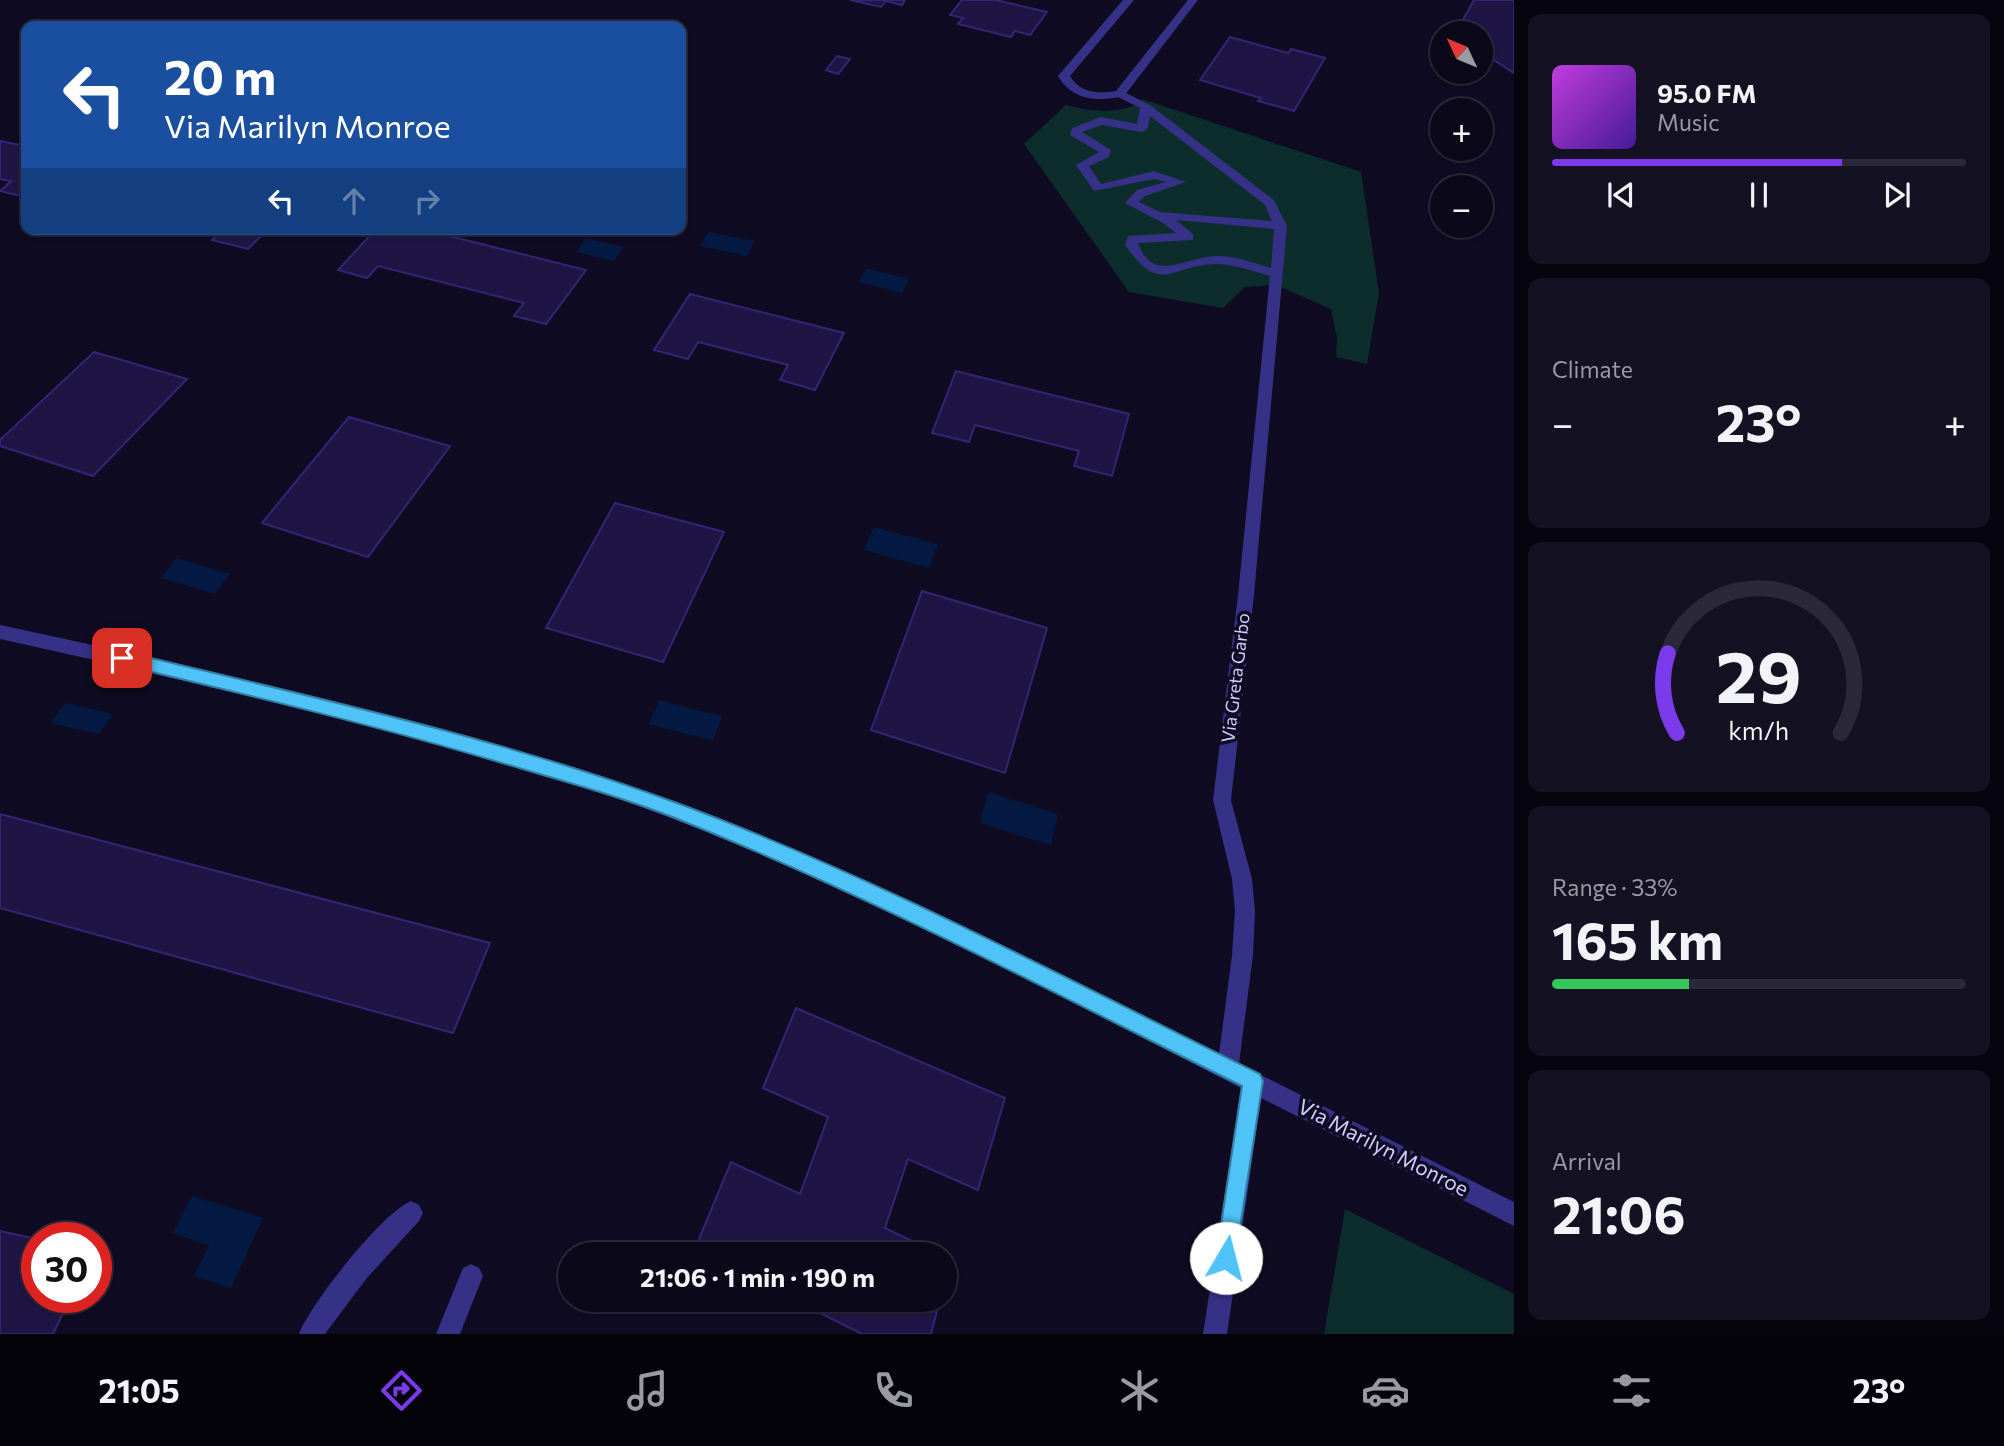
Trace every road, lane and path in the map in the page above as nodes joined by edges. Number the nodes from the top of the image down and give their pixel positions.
1 (1129, 0) edge
2 (1193, 0) edge
3 (1120, 94) junction
4 (1146, 107) junction
5 (1157, 215) junction
6 (1281, 226) junction
7 (1276, 280) junction
8 (0, 632) edge
9 (1228, 1068) junction
10 (1253, 1081) junction
11 (411, 1213) dead end
12 (1514, 1214) edge
13 (471, 1276) dead end
14 (311, 1334) edge
15 (448, 1334) edge
16 (1215, 1334) edge

1 - 3 street
2 - 3 street
3 - 4 street
4 - 5 street
4 - 6 street
5 - 6 street
5 - 7 street
6 - 7 street, Via Greta Garbo
7 - 9 street, Via Greta Garbo
8 - 9 street, Via Marilyn Monroe
9 - 10 street, Via Marilyn Monroe
10 - 12 street, Via Marilyn Monroe
10 - 16 street
11 - 14 street
13 - 15 street

